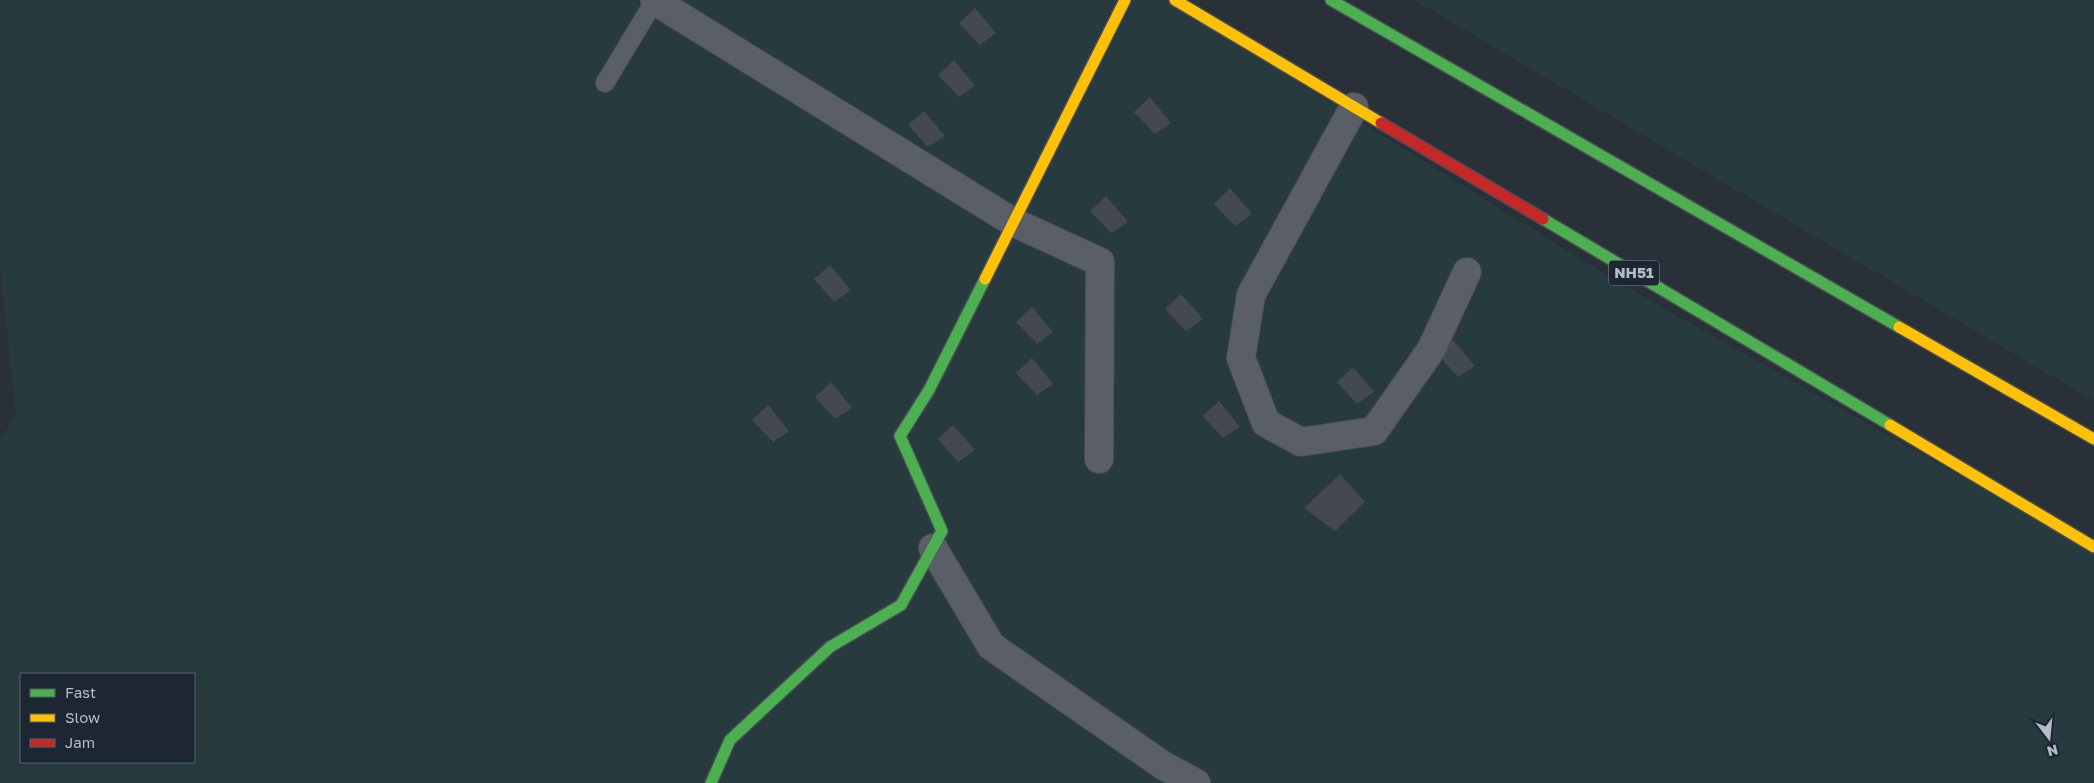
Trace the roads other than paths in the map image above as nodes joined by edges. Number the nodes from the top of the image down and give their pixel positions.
1 (655, 0) edge
2 (1125, 0) edge
3 (1175, 0) edge
4 (1331, 0) edge
5 (605, 83) dead end
6 (1354, 106) junction
7 (1013, 222) junction
8 (1467, 272) dead end
9 (2094, 439) edge
10 (1100, 459) dead end
11 (2094, 546) edge
12 (933, 548) junction
13 (711, 783) edge
14 (1196, 783) edge

1 - 5 lane
1 - 7 street
2 - 7 main road
3 - 6 main road, NH51
4 - 9 main road
6 - 8 street
6 - 11 main road, NH51
7 - 10 street
7 - 12 main road
12 - 13 main road
12 - 14 street

